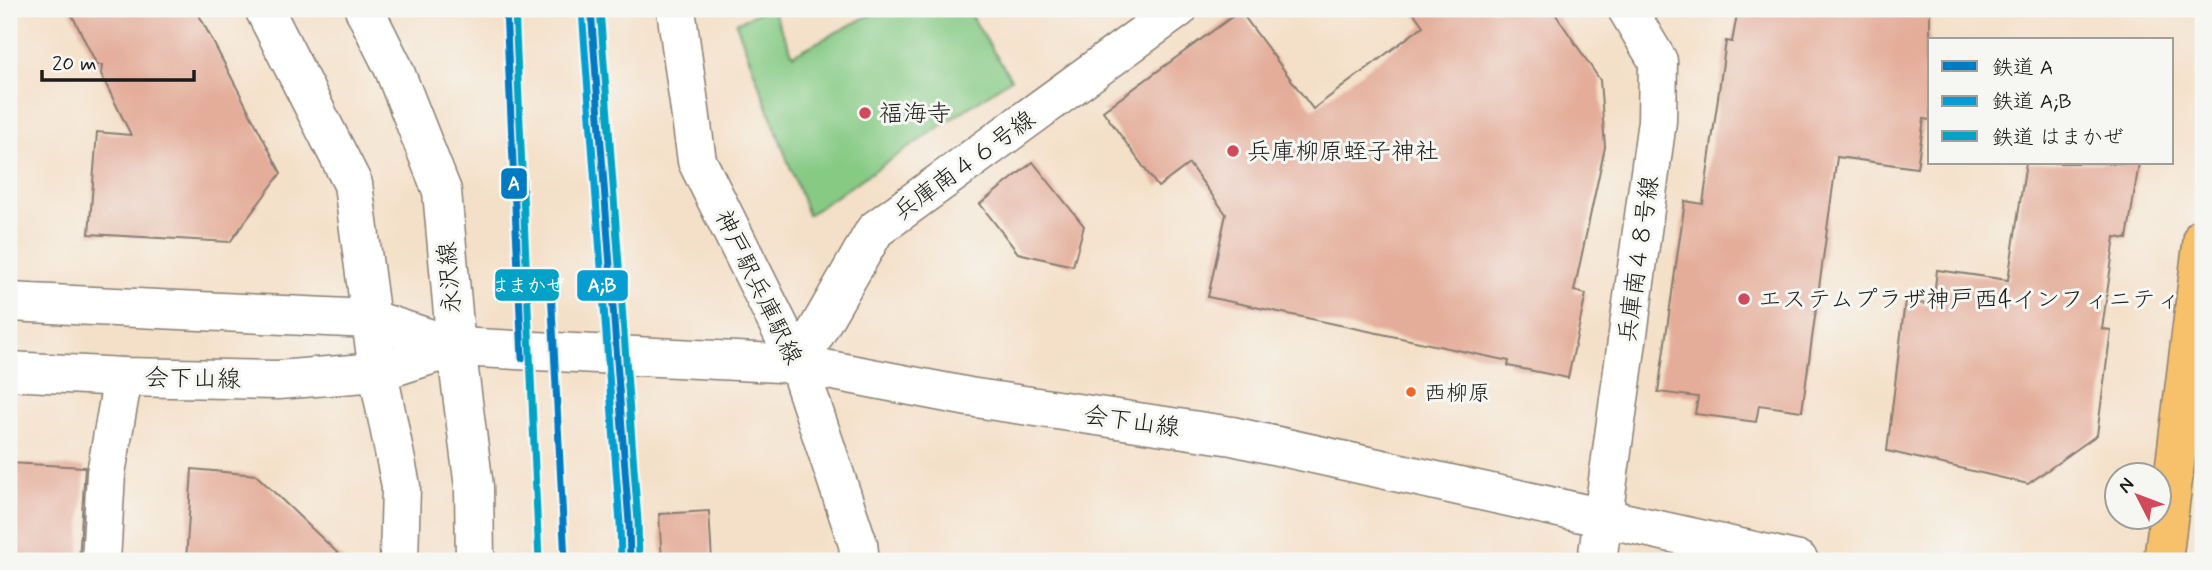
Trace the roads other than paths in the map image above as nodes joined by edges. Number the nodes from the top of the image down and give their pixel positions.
1 (264, 9) edge
2 (364, 9) edge
3 (398, 9) edge
4 (676, 9) edge
5 (1178, 9) edge
6 (1627, 9) edge
7 (393, 67) junction
8 (2203, 237) edge
9 (9, 302) edge
10 (370, 319) junction
11 (456, 347) junction
12 (798, 365) junction
13 (9, 371) edge
14 (378, 372) junction
15 (123, 377) junction
16 (1603, 516) junction
17 (101, 561) edge
18 (399, 561) edge
19 (475, 561) edge
20 (860, 561) edge
21 (1597, 561) edge
22 (1799, 561) edge
23 (2163, 561) edge

1 - 10 street
2 - 7 street, 永沢線
3 - 7 street
4 - 12 street, 神戸駅兵庫駅線
5 - 12 street, 兵庫南４６号線
6 - 16 street, 兵庫南４８号線
7 - 11 street, 永沢線
8 - 23 highway
9 - 10 street
10 - 11 street
10 - 14 street
11 - 12 street, 会下山線
11 - 14 street, 会下山線
11 - 19 street, 永沢線
12 - 16 street, 会下山線
12 - 20 street, 神戸駅兵庫駅線
13 - 15 street, 会下山線
14 - 15 street, 会下山線
14 - 18 street
15 - 17 street
16 - 21 street, 兵庫南４８号線
16 - 22 street, 会下山線

